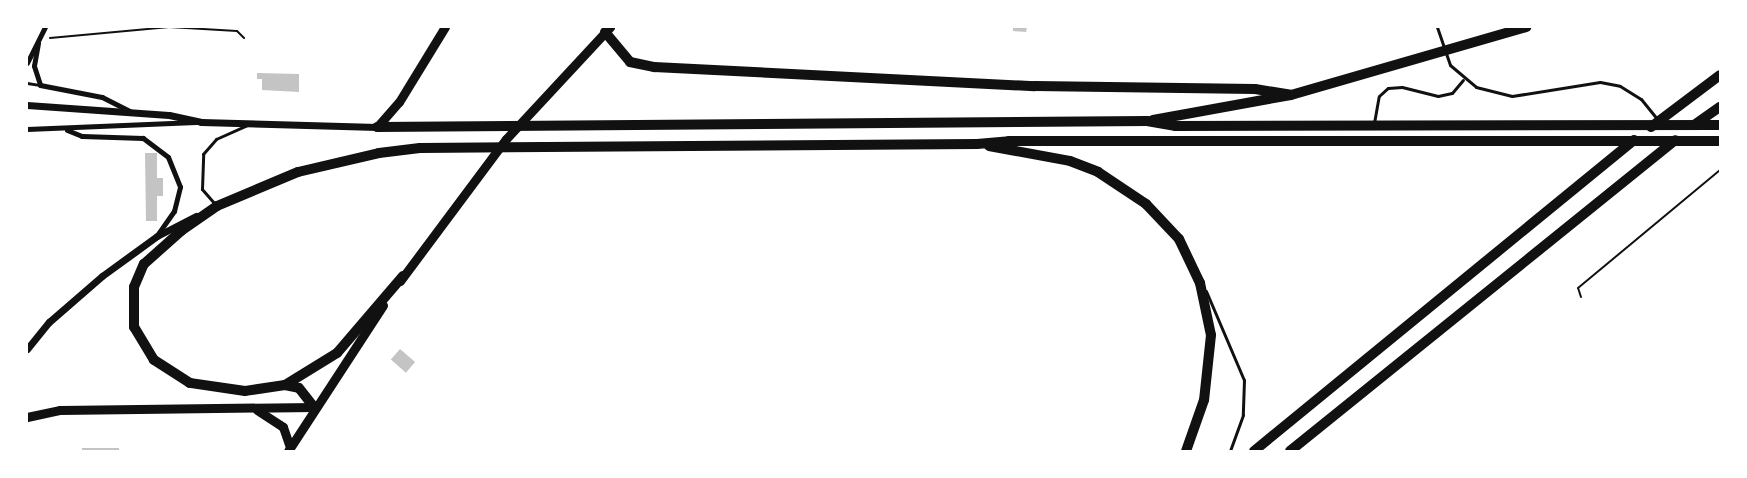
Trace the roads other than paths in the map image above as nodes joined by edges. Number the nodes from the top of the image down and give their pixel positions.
1 (45, 27) edge
2 (445, 27) edge
3 (1437, 27) edge
4 (1526, 27) edge
5 (606, 29) edge
6 (39, 41) junction
7 (27, 63) edge
8 (1720, 75) edge
9 (1463, 80) junction
10 (27, 83) edge
11 (40, 85) junction
12 (1291, 95) junction
13 (27, 105) edge
14 (1720, 107) edge
15 (132, 112) junction
16 (1147, 121) junction
17 (1659, 121) junction
18 (201, 122) junction
19 (249, 125) junction
20 (1374, 125) junction
21 (1720, 125) edge
22 (377, 127) junction
23 (27, 129) edge
24 (67, 130) junction
25 (1720, 141) edge
26 (976, 144) junction
27 (217, 206) junction
28 (157, 236) junction
29 (1192, 262) junction
30 (403, 276) junction
31 (27, 349) edge
32 (285, 385) junction
33 (314, 407) junction
34 (257, 411) junction
35 (27, 417) edge
36 (289, 449) edge
37 (1186, 451) edge
38 (1230, 451) edge
39 (1254, 451) edge
40 (1290, 451) edge

1 - 6 street
2 - 22 main road
3 - 9 lane
4 - 12 highway
5 - 12 highway
5 - 30 main road
6 - 7 street
6 - 11 street
8 - 17 highway
9 - 17 lane
9 - 20 lane
10 - 11 lane
11 - 15 street
12 - 16 highway
13 - 15 street
14 - 40 highway
15 - 18 street
16 - 20 highway
16 - 22 highway
17 - 39 highway
18 - 19 street
18 - 24 street
19 - 22 street
19 - 27 lane
20 - 21 highway
23 - 24 street
24 - 28 street
25 - 26 highway
26 - 27 highway
26 - 29 highway
27 - 28 street
27 - 32 highway
28 - 31 street
29 - 37 highway
29 - 38 lane
30 - 32 highway
30 - 33 main road
32 - 33 highway
33 - 34 main road
33 - 36 main road
34 - 35 main road
34 - 36 main road

